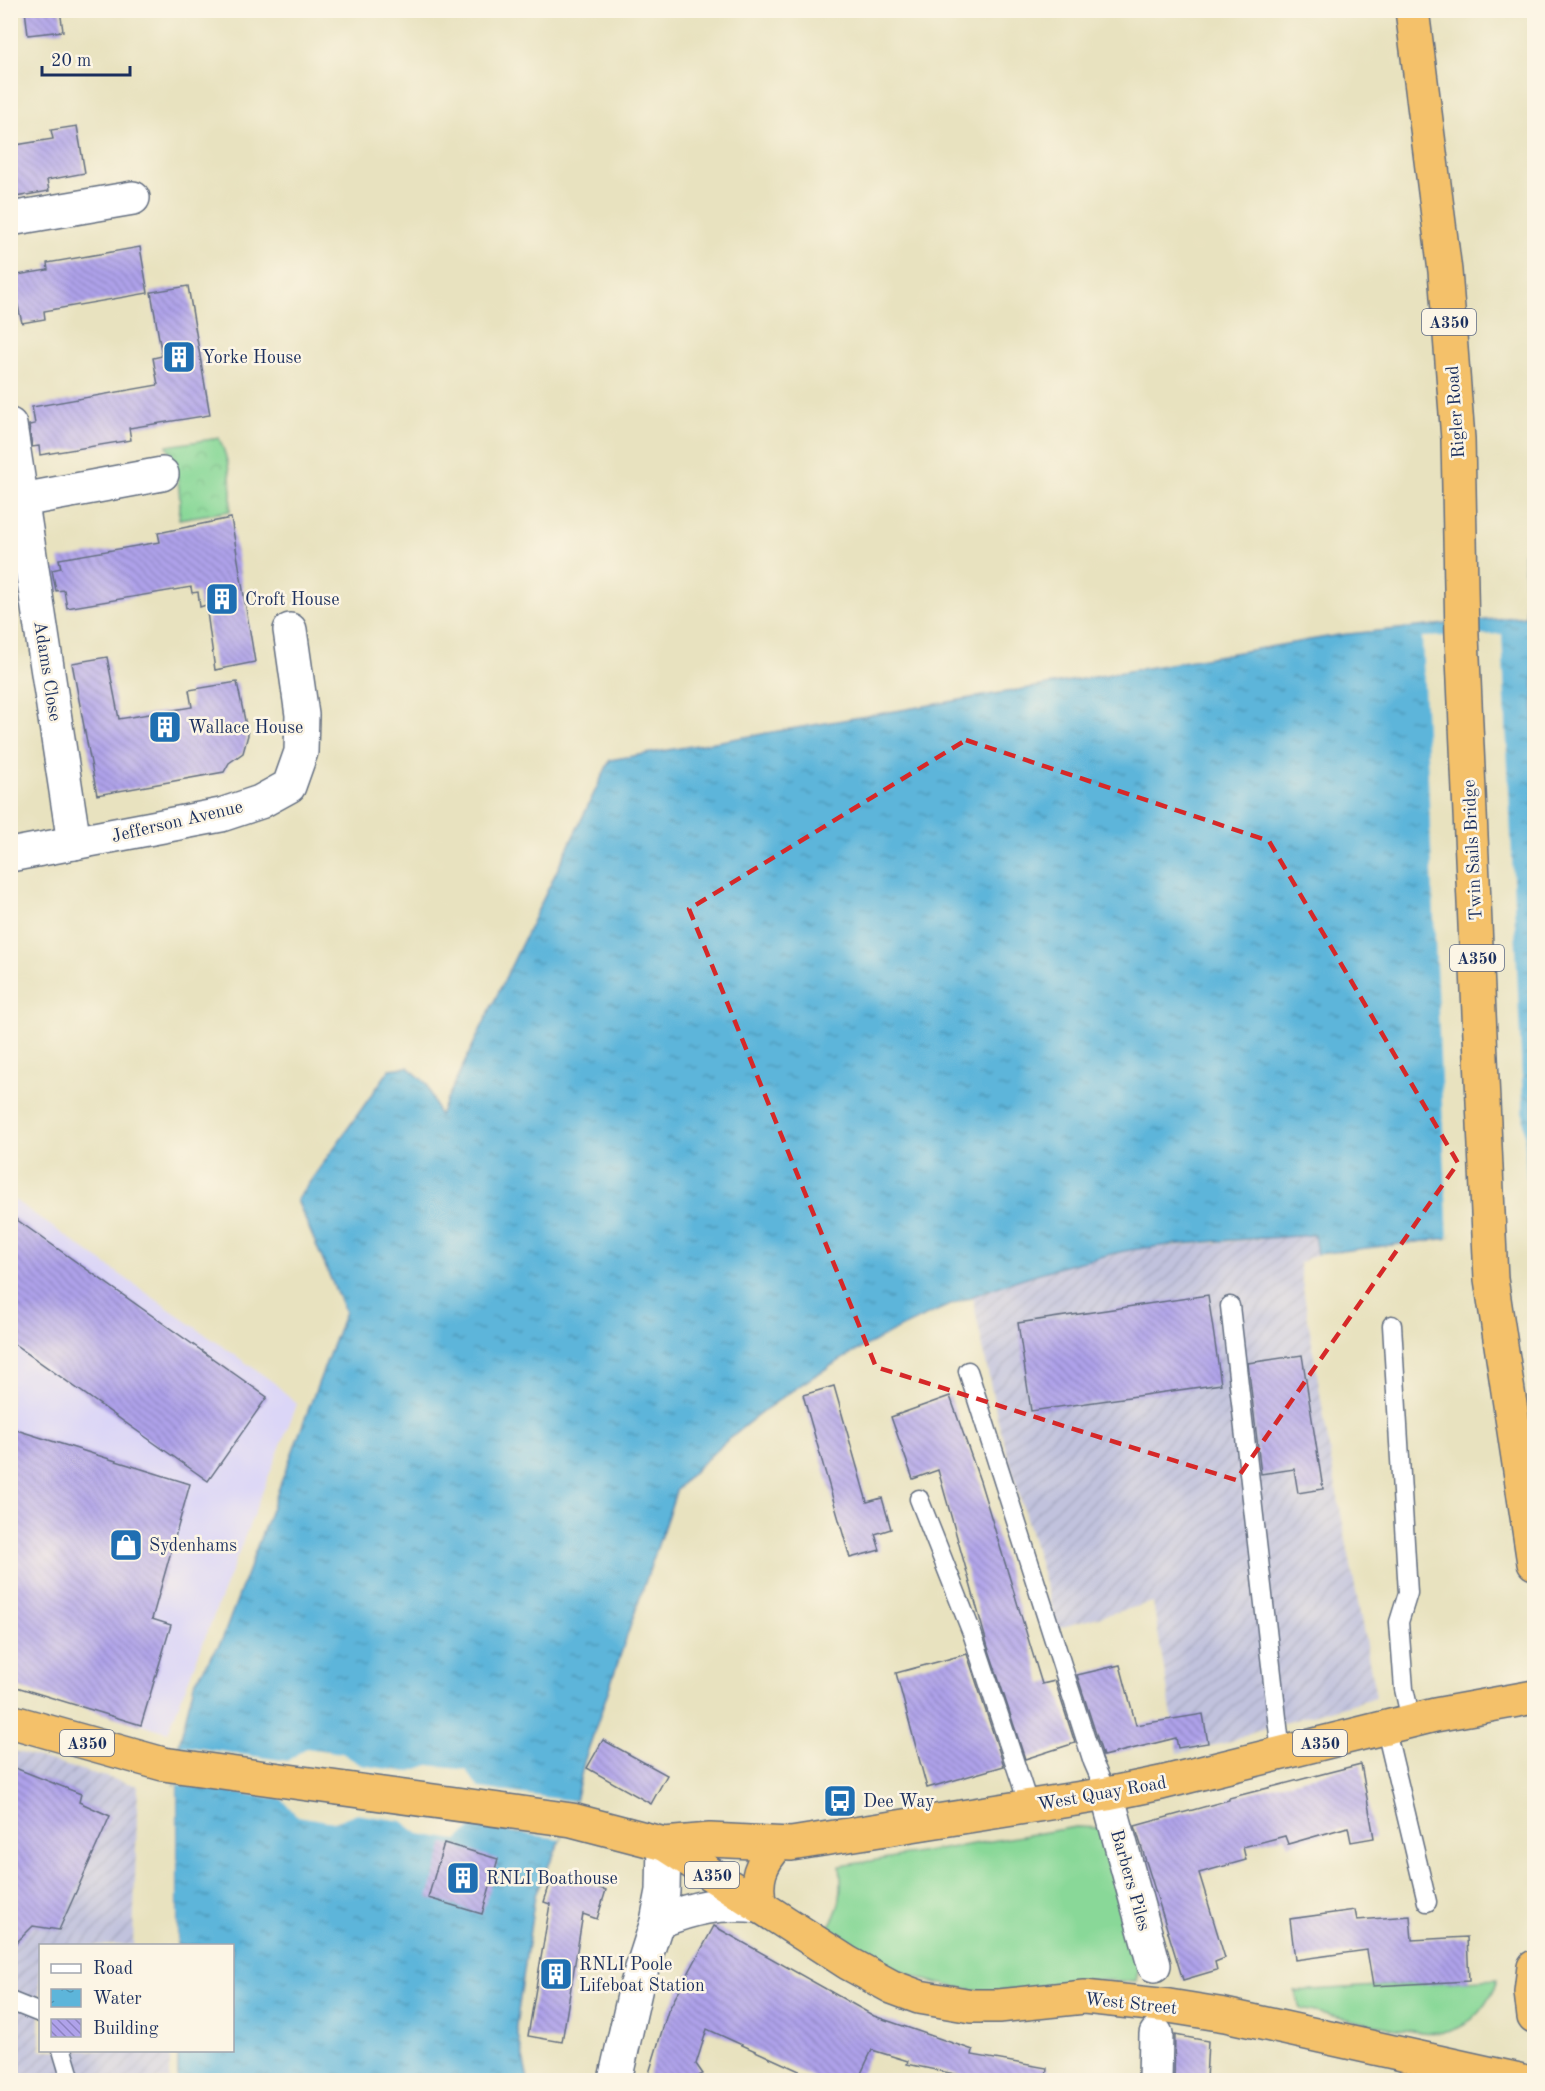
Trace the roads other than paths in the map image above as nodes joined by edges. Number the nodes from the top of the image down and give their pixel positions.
1 (1412, 10) edge
2 (133, 198) dead end
3 (10, 219) edge
4 (10, 425) edge
5 (162, 474) dead end
6 (22, 500) junction
7 (290, 630) dead end
8 (1462, 636) joint
9 (74, 843) junction
10 (10, 855) edge
11 (1230, 1306) dead end
12 (1392, 1325) dead end
13 (968, 1371) dead end
14 (919, 1499) dead end
15 (1534, 1563) edge
16 (1534, 1697) edge
17 (10, 1721) edge
18 (1398, 1723) junction
19 (1281, 1753) junction
20 (1107, 1794) junction
21 (1029, 1806) junction
22 (664, 1844) junction
23 (778, 1844) junction
24 (1427, 1902) dead end
25 (760, 1905) junction
26 (657, 1922) junction
27 (1154, 1965) dead end
28 (1534, 1967) edge
29 (10, 2001) edge
30 (39, 2013) edge
31 (1534, 2017) edge
32 (1156, 2034) dead end
33 (63, 2052) edge
34 (71, 2080) edge
35 (615, 2080) edge
36 (1155, 2080) edge
37 (1520, 2080) edge

1 - 8 highway, Rigler Road / A350
2 - 3 street
4 - 6 street, Adams Close
5 - 6 street
6 - 9 street, Adams Close
7 - 9 street, Jefferson Avenue
8 - 15 highway, Twin Sails Bridge / A350
9 - 10 street, Jefferson Avenue
11 - 19 lane
12 - 18 lane
13 - 20 lane
14 - 21 lane
16 - 18 highway, West Quay Road / A350
17 - 22 highway, A350
18 - 19 highway, West Quay Road / A350
18 - 24 lane
19 - 20 highway, West Quay Road / A350
20 - 21 highway, West Quay Road / A350
20 - 27 street, Barbers Piles
21 - 23 highway, West Quay Road / A350
22 - 23 highway, West Quay Road / A350
22 - 25 highway, West Street / A350
22 - 26 street
23 - 25 highway, A350
25 - 26 street
25 - 37 highway, West Street / A350
26 - 35 street
28 - 31 highway
29 - 30 lane
32 - 36 street
33 - 34 lane

